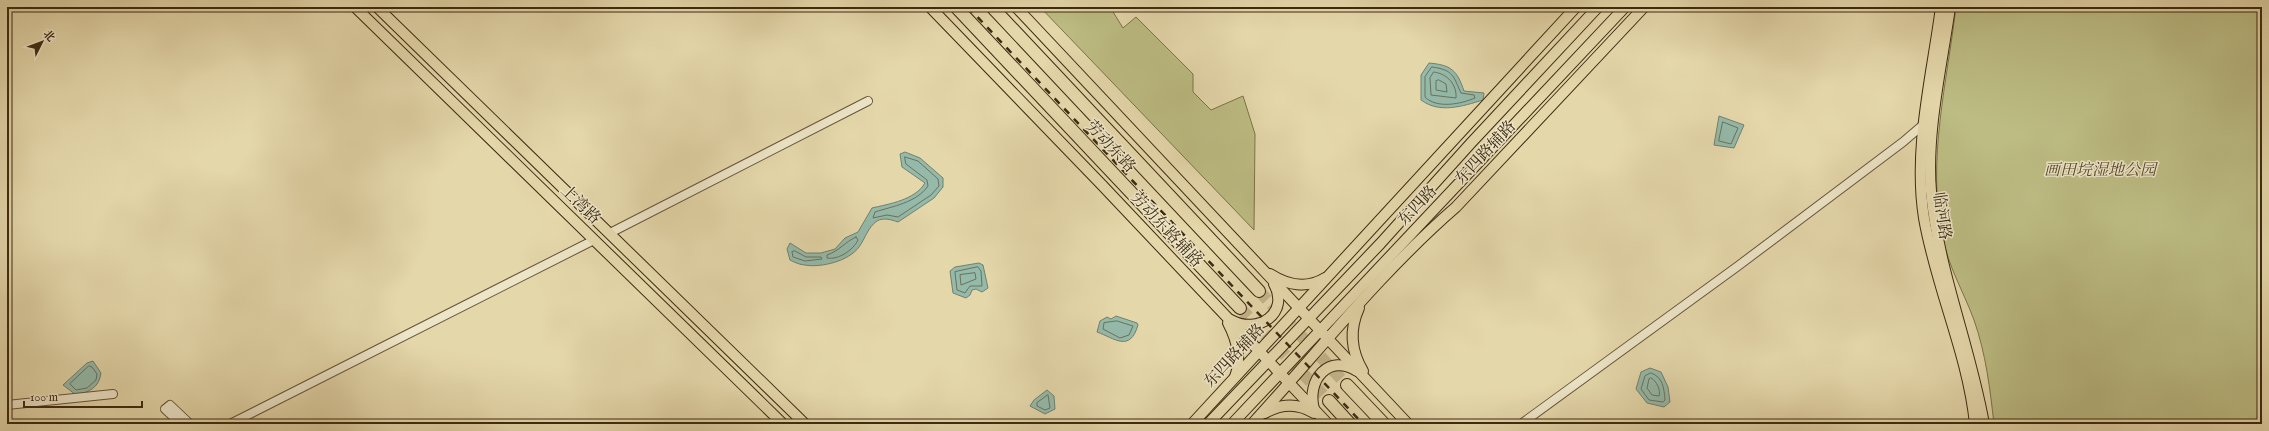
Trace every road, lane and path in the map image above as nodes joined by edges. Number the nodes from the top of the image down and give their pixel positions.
1 (355, 7) edge
2 (377, 7) edge
3 (930, 7) edge
4 (956, 7) edge
5 (992, 7) edge
6 (1016, 7) edge
7 (1598, 7) edge
8 (1625, 7) edge
9 (1644, 7) edge
10 (1941, 7) edge
11 (1950, 7) edge
12 (1573, 9) edge
13 (868, 101) dead end
14 (1924, 124) junction
15 (1419, 200) junction
16 (1446, 216) junction
17 (1373, 228) junction
18 (610, 233) junction
19 (594, 240) junction
20 (1403, 244) junction
21 (1260, 267) junction
22 (1378, 270) junction
23 (1330, 275) junction
24 (1272, 281) junction
25 (1336, 290) junction
26 (1259, 291) tunnel mouth
27 (1348, 303) junction
28 (1361, 303) junction
29 (1240, 308) tunnel mouth
30 (1299, 309) junction
31 (1220, 310) junction
32 (1228, 318) junction
33 (1309, 319) junction
34 (1321, 331) junction
35 (1328, 339) junction
36 (1260, 352) junction
37 (1268, 361) junction
38 (1280, 373) junction
39 (1361, 374) junction
40 (1234, 380) junction
41 (1289, 383) junction
42 (1347, 385) tunnel mouth
43 (1374, 388) junction
44 (113, 394) dead end
45 (1329, 401) tunnel mouth
46 (7, 405) edge
47 (1314, 410) junction
48 (1219, 412) junction
49 (1254, 422) edge
50 (1326, 422) edge
51 (181, 424) edge
52 (190, 424) edge
53 (230, 424) edge
54 (783, 424) edge
55 (805, 424) edge
56 (1192, 424) edge
57 (1208, 424) edge
58 (1232, 424) edge
59 (1350, 424) edge
60 (1384, 424) edge
61 (1408, 424) edge
62 (1521, 424) edge
63 (1975, 424) edge
64 (1984, 424) edge

1 - 19 main road, 上湾路
2 - 18 main road, 上湾路
3 - 31 main road, 劳动东路辅路
4 - 29 highway, 劳动东路
5 - 26 highway, 劳动东路
6 - 21 main road
7 - 15 main road, 东四路
8 - 20 main road, 东四路
9 - 16 main road, 东四路辅路
10 - 14 main road, 临河路
11 - 64 main road, 临河路
12 - 17 main road, 东四路辅路
13 - 18 street
14 - 62 street
14 - 63 main road, 临河路
15 - 17 main road
15 - 25 main road, 东四路
16 - 20 main road
16 - 28 main road, 东四路辅路
17 - 23 main road, 东四路辅路
18 - 55 main road, 上湾路
19 - 53 street
19 - 54 main road, 上湾路
20 - 22 main road, 东四路
21 - 23 main road
21 - 24 main road
22 - 27 main road, 东四路
22 - 28 main road
23 - 30 main road, 东四路辅路
24 - 30 main road
24 - 32 main road
25 - 27 main road
25 - 33 main road, 东四路
27 - 34 main road, 东四路
28 - 35 main road, 东四路辅路
28 - 43 main road
30 - 33 main road
30 - 36 main road, 东四路辅路
31 - 32 main road, 劳动东路辅路
31 - 40 main road
32 - 36 main road, 劳动东路辅路
33 - 34 main road
33 - 37 main road, 东四路
34 - 35 main road
34 - 38 main road, 东四路
35 - 39 main road
35 - 41 main road, 东四路辅路
36 - 37 main road, 劳动东路辅路
36 - 40 main road, 东四路辅路
37 - 38 main road, 劳动东路辅路
37 - 48 main road, 东四路
38 - 41 main road, 劳动东路辅路
38 - 58 main road, 东四路
39 - 43 main road
39 - 47 main road
40 - 48 main road
40 - 56 main road, 东四路辅路
41 - 47 main road, 劳动东路辅路
41 - 49 main road, 东四路辅路
42 - 60 highway
43 - 61 main road
44 - 46 street
45 - 59 highway
47 - 50 main road, 劳动东路辅路
48 - 57 main road, 东四路
49 - 50 main road
51 - 52 street

